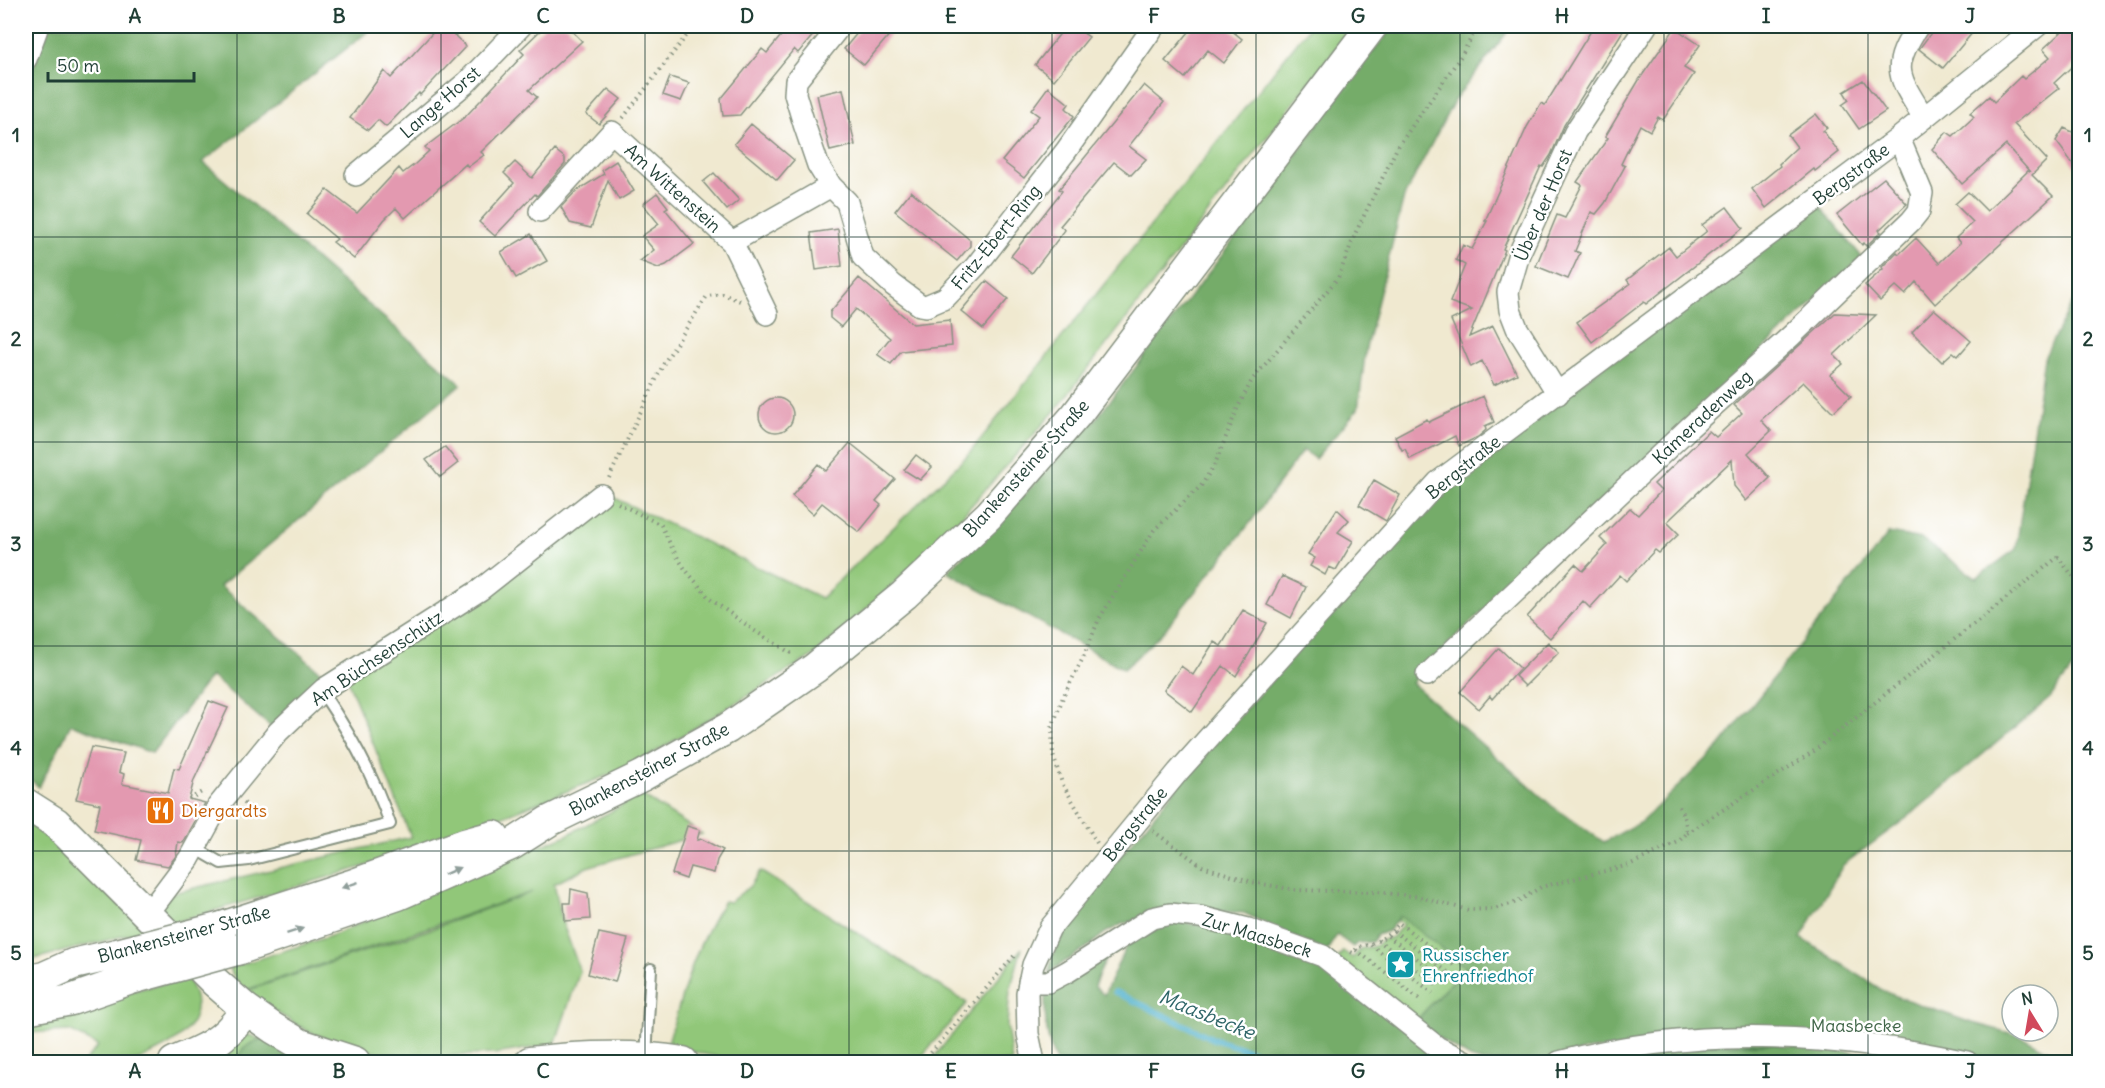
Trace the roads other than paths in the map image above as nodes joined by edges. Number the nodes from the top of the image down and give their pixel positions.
1 (38, 26) edge
2 (521, 26) edge
3 (840, 26) edge
4 (1154, 26) edge
5 (1372, 26) edge
6 (1646, 26) edge
7 (1918, 26) edge
8 (2037, 26) edge
9 (26, 59) edge
10 (1924, 118) junction
11 (1899, 138) junction
12 (356, 175) dead end
13 (831, 186) junction
14 (540, 211) dead end
15 (732, 242) junction
16 (767, 314) dead end
17 (1558, 394) junction
18 (601, 495) road end
19 (1427, 675) dead end
20 (322, 692) junction
21 (26, 804) edge
22 (195, 848) junction
23 (147, 915) junction
24 (73, 964) junction
25 (124, 967) junction
26 (26, 969) edge
27 (651, 969) dead end
28 (26, 981) edge
29 (1029, 982) junction
30 (26, 998) edge
31 (26, 1009) edge
32 (246, 1009) junction
33 (646, 1057) junction
34 (174, 1062) edge
35 (354, 1062) edge
36 (530, 1062) edge
37 (683, 1062) edge
38 (1034, 1062) edge
39 (1466, 1062) edge
40 (1559, 1062) edge
41 (1967, 1062) edge

1 - 9 street
2 - 12 street, Lange Horst
3 - 13 street, Fritz-Ebert-Ring
4 - 13 street, Fritz-Ebert-Ring
5 - 25 main road, Blankensteiner Straße, bridge
6 - 17 street, Über der Horst
7 - 10 street
8 - 10 street, Bergstraße
10 - 11 street, Bergstraße
11 - 17 street, Bergstraße
11 - 19 street, Kameradenweg
13 - 15 street, Am Wittenstein
14 - 15 street, Am Wittenstein
15 - 16 street, Am Wittenstein
17 - 29 street, Bergstraße
18 - 20 street, Am Büchsenschütz
20 - 22 street, Am Büchsenschütz
20 - 22 lane
21 - 23 main road
22 - 23 street, Am Büchsenschütz
23 - 32 main road
24 - 25 main road, Blankensteiner Straße
24 - 26 main road
24 - 28 main road, Blankensteiner Straße
25 - 30 main road, Blankensteiner Straße
25 - 31 main road
27 - 33 lane
29 - 38 street, Bergstraße
29 - 39 street, Zur Maasbeck
32 - 34 main road
32 - 35 main road
33 - 36 main road
33 - 37 main road
40 - 41 street

